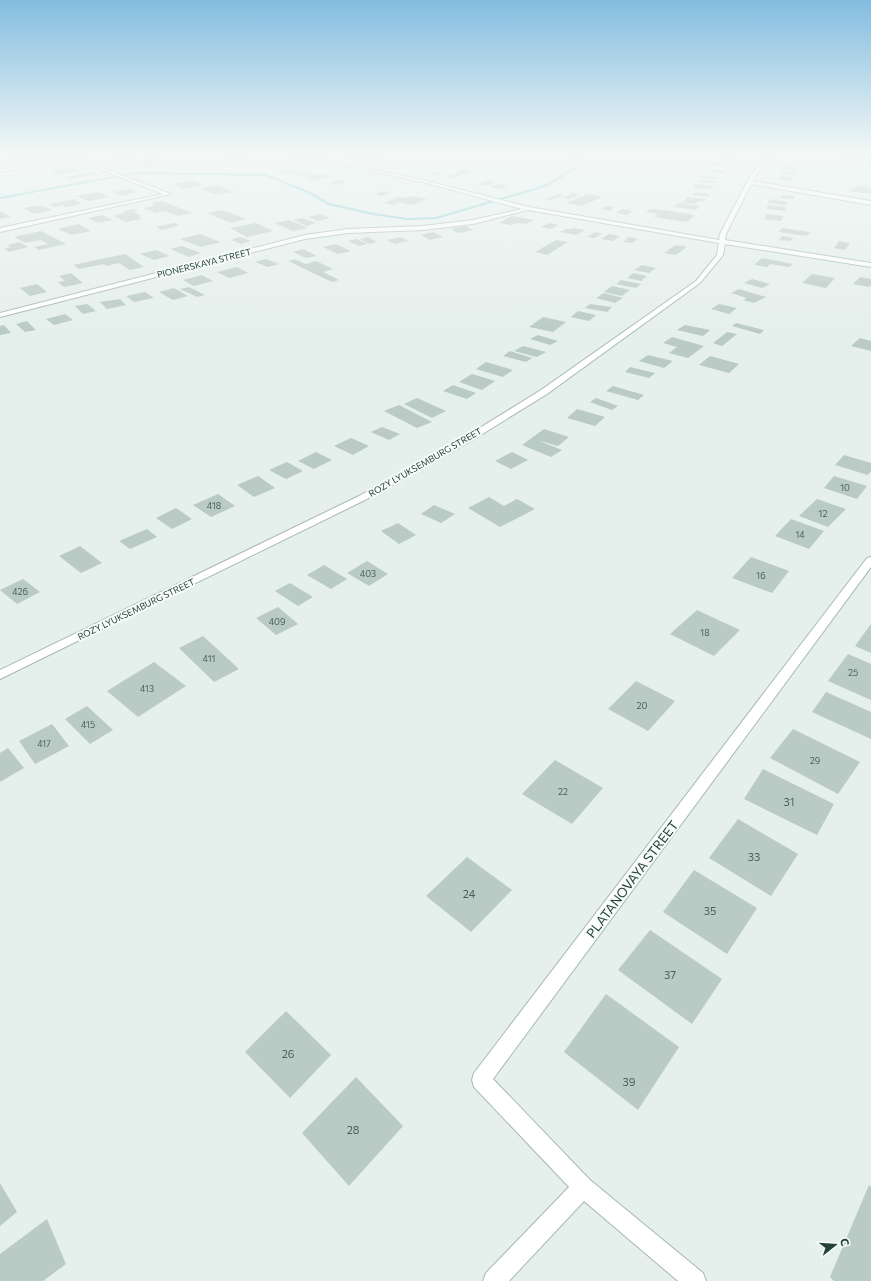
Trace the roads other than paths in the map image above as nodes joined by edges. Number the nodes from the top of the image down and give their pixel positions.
1 (76, 214) edge
2 (508, 214) edge
3 (556, 214) edge
4 (733, 214) edge
5 (0, 230) edge
6 (722, 241) junction
7 (871, 265) edge
8 (0, 315) edge
9 (871, 560) edge
10 (0, 675) edge
11 (583, 1187) junction
12 (494, 1281) edge
13 (695, 1281) edge

1 - 5 street
2 - 8 street, PIONERSKAYA STREET
3 - 6 street
4 - 6 street, ROZY LYUKSEMBURG STREET
6 - 7 street
6 - 10 street, ROZY LYUKSEMBURG STREET
9 - 11 street, PLATANOVAYA STREET
11 - 12 street
11 - 13 street

